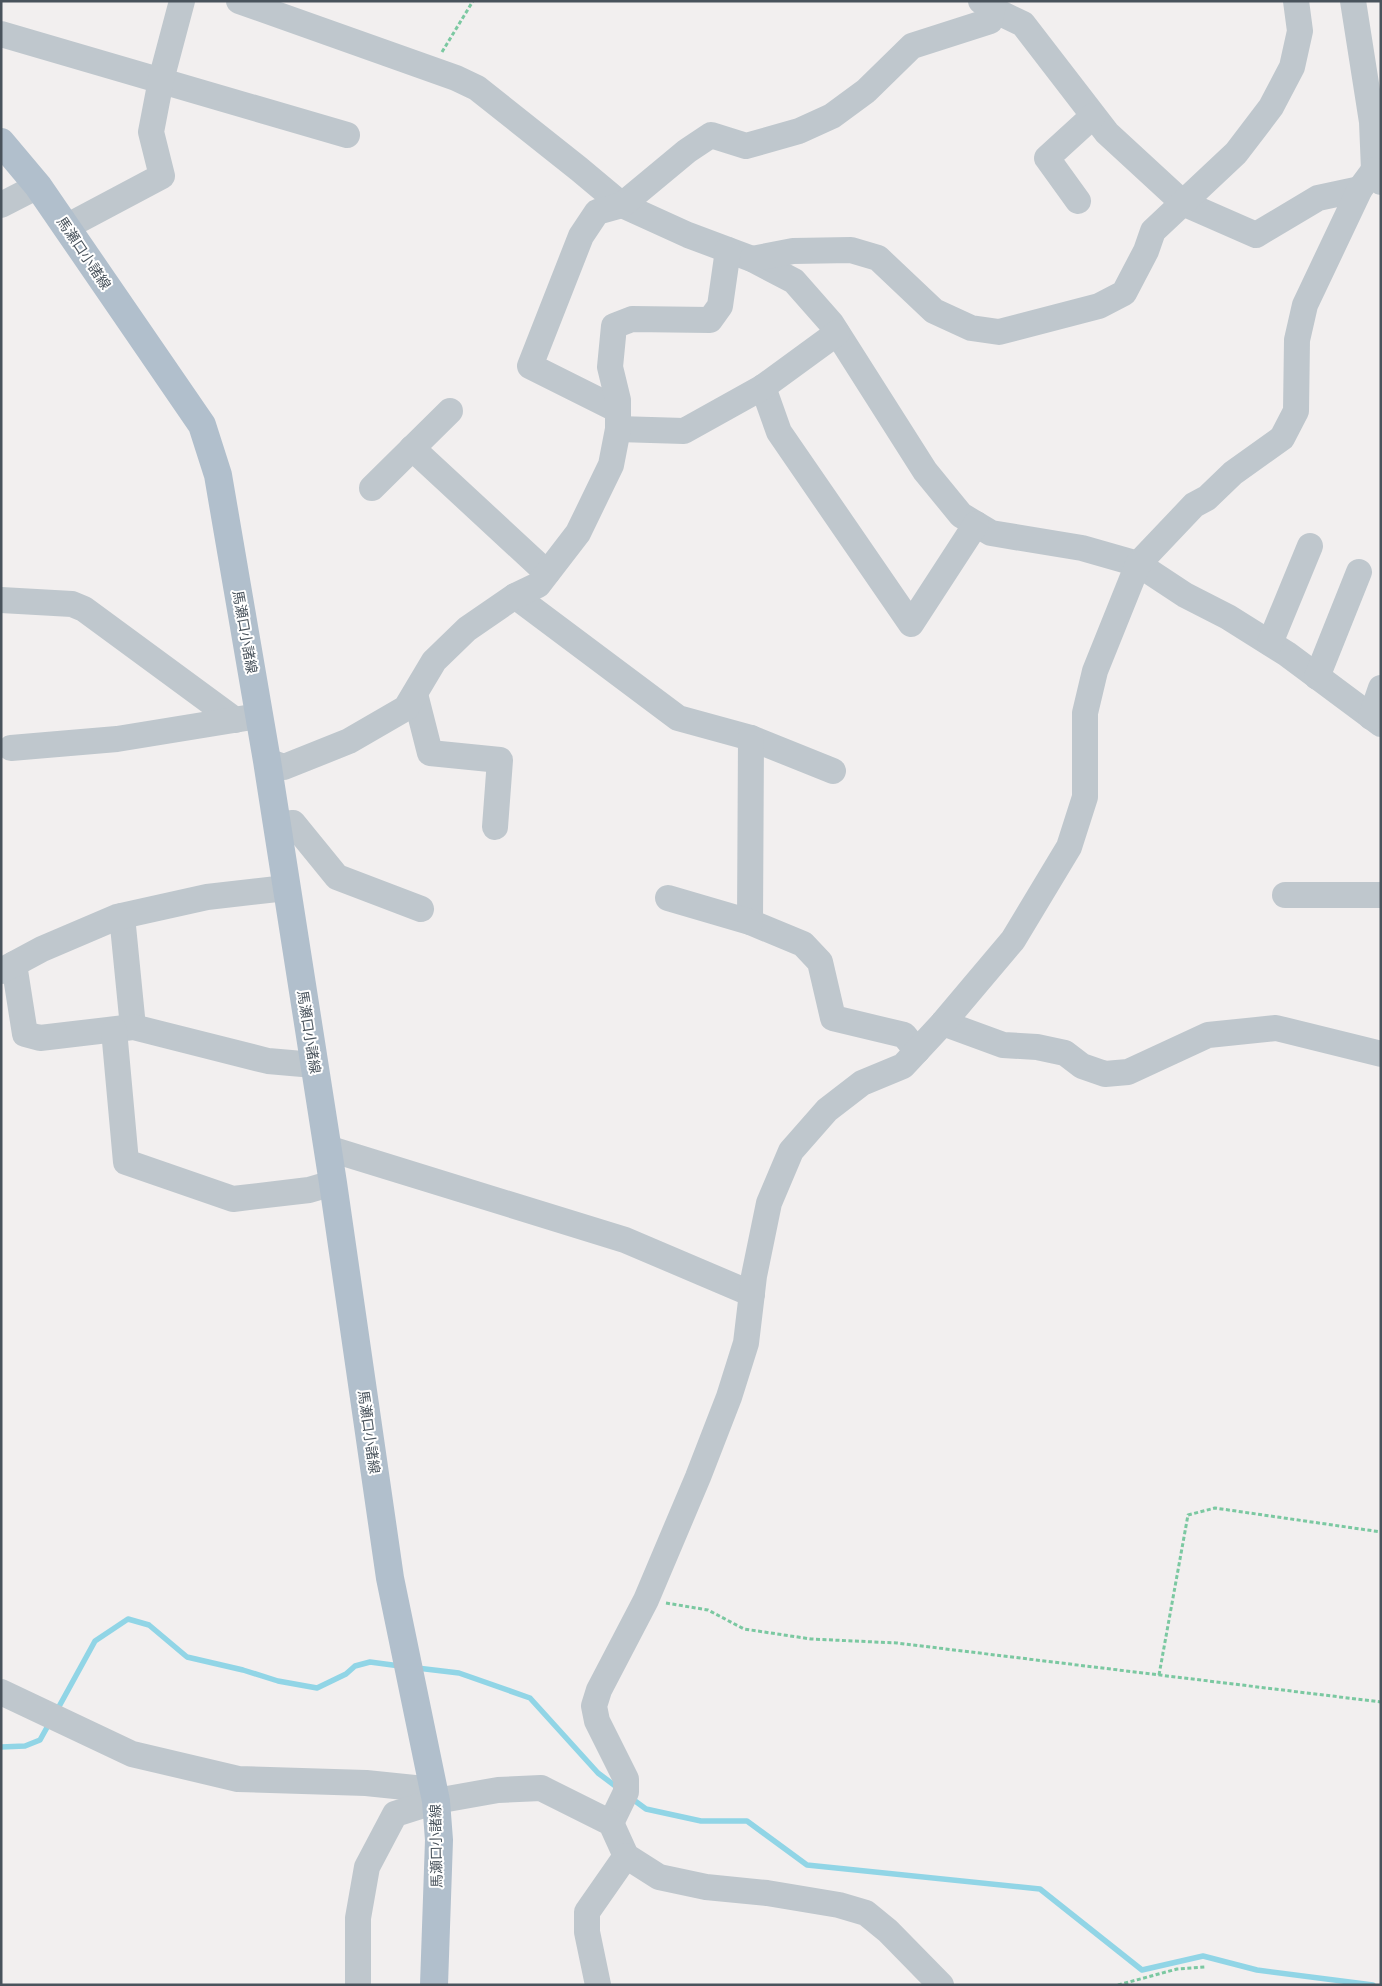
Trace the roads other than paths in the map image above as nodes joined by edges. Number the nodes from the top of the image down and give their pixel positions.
1 (182, 1) edge
2 (239, 1) edge
3 (1296, 1) edge
4 (1353, 1) edge
5 (990, 4) edge
6 (1, 34) edge
7 (160, 80) junction
8 (1093, 116) junction
9 (347, 135) dead end
10 (1, 142) edge
11 (1372, 180) edge
12 (38, 186) junction
13 (1078, 202) dead end
14 (1183, 203) junction
15 (1, 205) edge
16 (622, 205) junction
17 (66, 227) junction
18 (740, 255) junction
19 (837, 333) junction
20 (762, 387) junction
21 (450, 411) dead end
22 (618, 419) junction
23 (412, 448) junction
24 (372, 488) dead end
25 (976, 524) junction
26 (1310, 546) dead end
27 (1138, 564) junction
28 (1359, 572) dead end
29 (547, 574) junction
30 (515, 596) junction
31 (1, 600) edge
32 (1270, 643) junction
33 (1317, 676) junction
34 (1381, 688) edge
35 (415, 694) junction
36 (247, 718) junction
37 (1376, 721) edge
38 (751, 738) junction
39 (11, 748) dead end
40 (267, 761) junction
41 (833, 771) dead end
42 (277, 825) junction
43 (495, 827) dead end
44 (286, 888) junction
45 (1285, 895) dead end
46 (1381, 895) edge
47 (668, 898) dead end
48 (421, 909) dead end
49 (122, 916) junction
50 (750, 922) junction
51 (8, 967) edge
52 (944, 1024) junction
53 (123, 1029) junction
54 (917, 1051) junction
55 (1381, 1054) edge
56 (314, 1065) junction
57 (327, 1148) junction
58 (332, 1183) junction
59 (752, 1294) junction
60 (1, 1692) edge
61 (435, 1795) junction
62 (611, 1823) junction
63 (626, 1856) junction
64 (358, 1985) edge
65 (434, 1985) edge
66 (598, 1985) edge
67 (941, 1985) edge

1 - 7 street
2 - 16 street
3 - 14 street
4 - 11 street
5 - 8 street
5 - 16 street
6 - 7 street
7 - 9 street
7 - 17 street
8 - 13 street
8 - 14 street
10 - 12 main road, 馬瀬口小諸線
11 - 14 street
11 - 27 street
12 - 15 street
12 - 17 main road, 馬瀬口小諸線
14 - 18 street
16 - 18 street
16 - 22 street
17 - 36 main road, 馬瀬口小諸線
18 - 19 street
18 - 22 street
19 - 20 street
19 - 25 street
20 - 22 street
20 - 25 street
21 - 23 street
22 - 29 street
23 - 24 street
23 - 29 street
25 - 27 street
26 - 32 street
27 - 32 street
27 - 52 street
28 - 33 street
29 - 30 street
30 - 35 street
30 - 38 street
31 - 36 street
32 - 33 street
33 - 37 street
34 - 37 street
35 - 40 street
35 - 43 street
36 - 39 street
36 - 40 main road, 馬瀬口小諸線
38 - 41 street
38 - 50 street
40 - 42 main road, 馬瀬口小諸線
42 - 44 main road, 馬瀬口小諸線
42 - 48 street
44 - 49 street
44 - 56 main road, 馬瀬口小諸線
45 - 46 street
47 - 50 street
49 - 51 street
49 - 53 street
50 - 54 street
51 - 53 street
52 - 54 street
52 - 55 street
53 - 56 street
53 - 58 street
54 - 59 street
56 - 57 main road, 馬瀬口小諸線
57 - 58 main road, 馬瀬口小諸線
57 - 59 street
58 - 61 main road, 馬瀬口小諸線
59 - 62 street
60 - 61 street
61 - 62 street
61 - 64 street
61 - 65 main road, 馬瀬口小諸線
62 - 63 street
63 - 66 street
63 - 67 street

